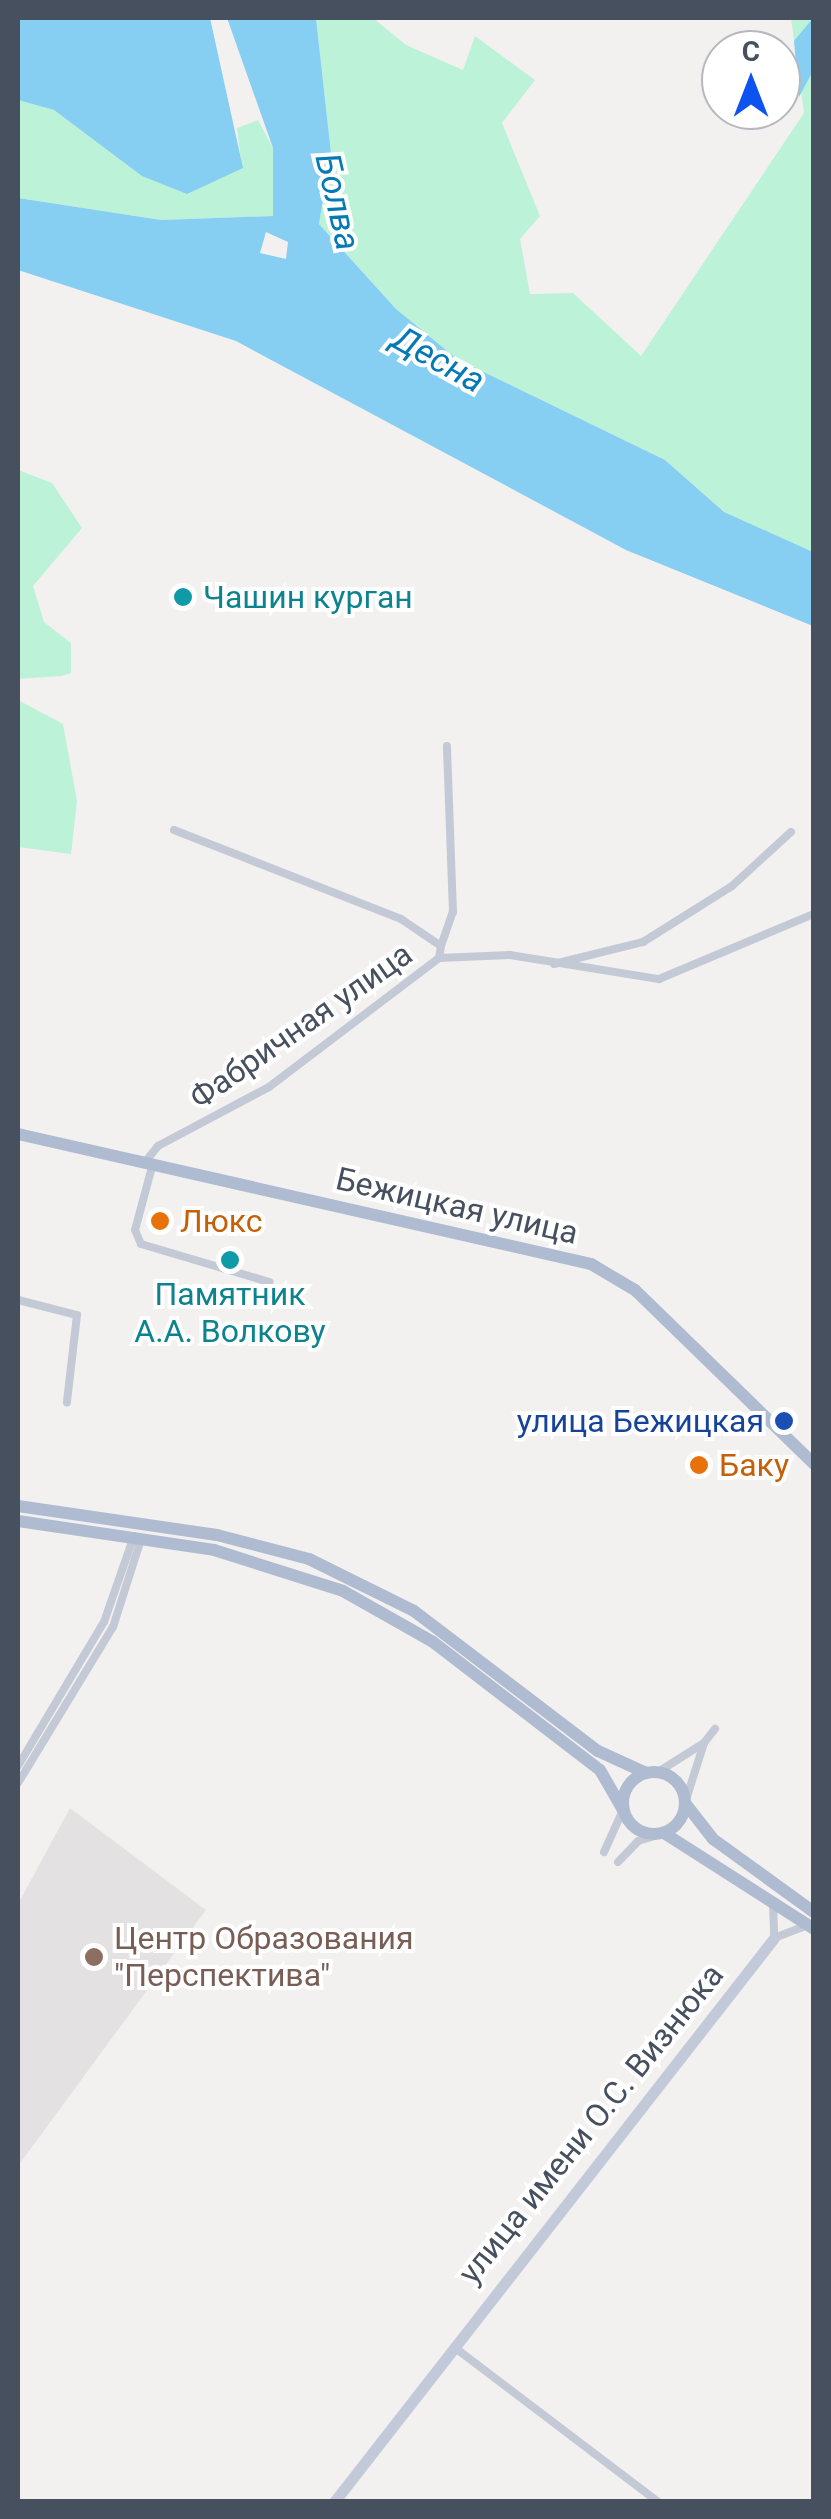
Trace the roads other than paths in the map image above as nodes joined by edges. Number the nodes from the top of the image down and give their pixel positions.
1 (447, 746) dead end
2 (174, 830) dead end
3 (790, 832) dead end
4 (814, 914) edge
5 (441, 946) junction
6 (439, 958) junction
7 (554, 964) junction
8 (18, 1134) edge
9 (149, 1162) junction
10 (270, 1282) dead end
11 (18, 1300) edge
12 (67, 1402) dead end
13 (814, 1464) edge
14 (18, 1506) edge
15 (18, 1522) edge
16 (140, 1530) junction
17 (716, 1730) dead end
18 (704, 1743) junction
19 (18, 1766) edge
20 (652, 1772) junction
21 (18, 1783) edge
22 (685, 1804) junction
23 (623, 1810) junction
24 (664, 1833) junction
25 (604, 1852) dead end
26 (618, 1862) dead end
27 (773, 1903) junction
28 (812, 1922) edge
29 (774, 1938) junction
30 (453, 2346) junction
31 (334, 2502) edge
32 (658, 2502) edge

1 - 5 street, Фабричная улица
2 - 5 street
3 - 7 street, Фабричная улица
4 - 7 street, Фабричная улица
5 - 6 street, Фабричная улица
6 - 7 street, Фабричная улица
6 - 9 street, Фабричная улица
8 - 9 main road, Бежицкая улица
9 - 10 street
9 - 13 main road, Бежицкая улица
11 - 12 street
14 - 16 main road
15 - 16 main road
16 - 19 street
16 - 20 main road
16 - 21 street
16 - 23 main road
17 - 18 street
18 - 20 street
18 - 22 street
20 - 22 main road
20 - 23 main road
22 - 24 main road
22 - 28 main road
23 - 24 main road
23 - 25 street
24 - 26 street
24 - 27 main road
27 - 28 main road
27 - 29 street
28 - 29 street
29 - 30 street, улица имени О.С. Визнюка
30 - 31 street, улица имени О.С. Визнюка
30 - 32 street

